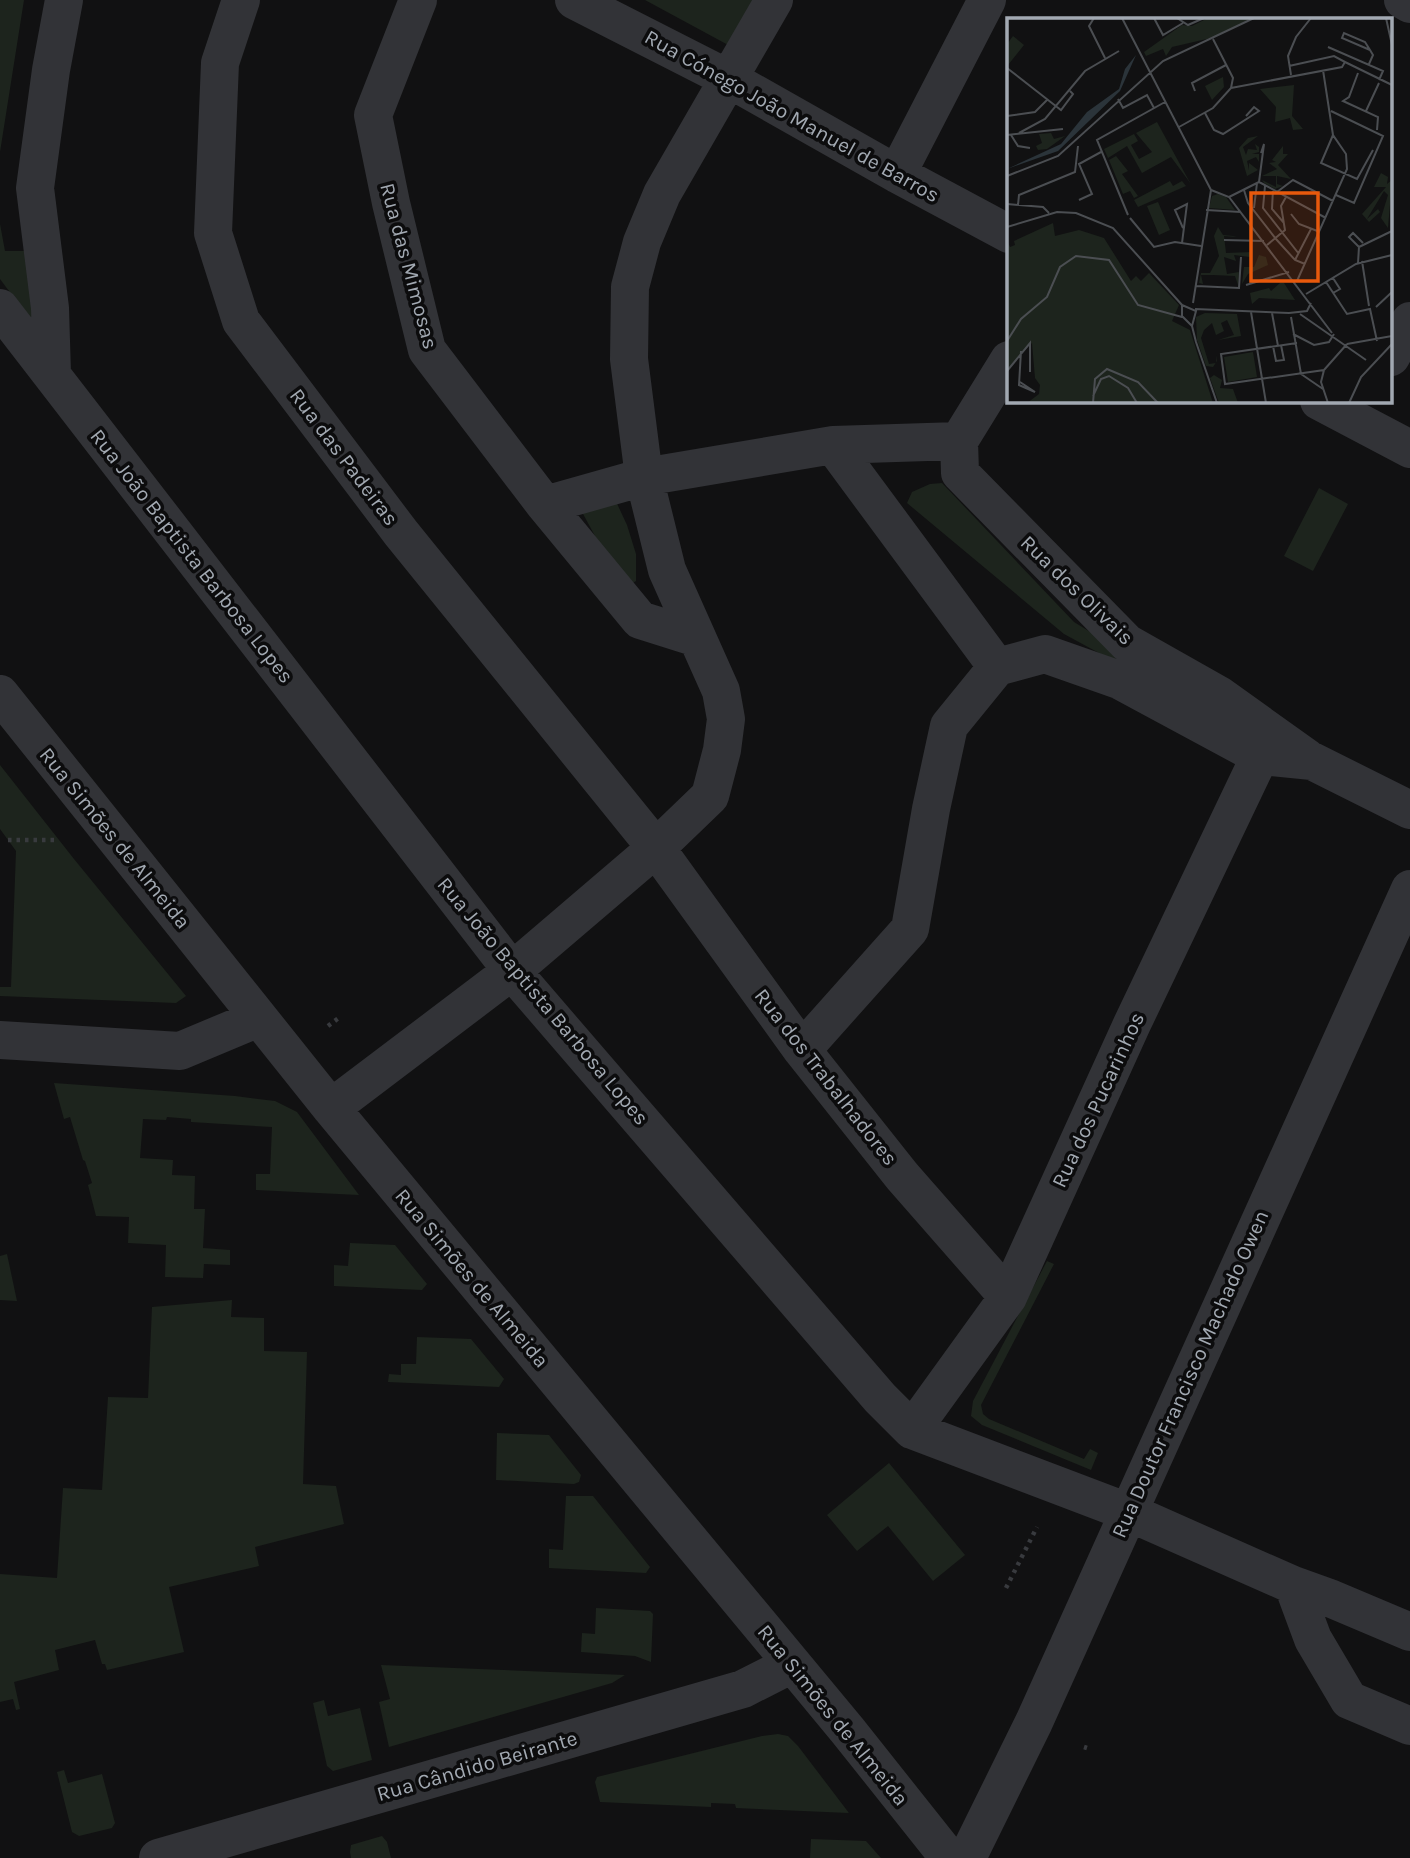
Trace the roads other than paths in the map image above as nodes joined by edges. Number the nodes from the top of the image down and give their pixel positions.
1 (64, 0) edge
2 (241, 0) edge
3 (418, 0) edge
4 (574, 0) edge
5 (774, 0) edge
6 (987, 0) edge
7 (1403, 0) edge
8 (1410, 4) edge
9 (729, 79) junction
10 (897, 174) junction
11 (1007, 233) edge
12 (0, 308) edge
13 (1410, 321) edge
14 (1392, 355) edge
15 (1007, 363) edge
16 (52, 374) junction
17 (1323, 402) edge
18 (1362, 411) edge
19 (958, 441) junction
20 (833, 445) junction
21 (1410, 449) edge
22 (644, 477) junction
23 (545, 505) junction
24 (697, 638) junction
25 (997, 667) junction
26 (0, 694) edge
27 (1261, 756) junction
28 (1312, 761) junction
29 (1410, 810) edge
30 (656, 848) junction
31 (1410, 889) edge
32 (512, 971) junction
33 (259, 1018) junction
34 (0, 1040) edge
35 (802, 1050) junction
36 (331, 1108) junction
37 (1008, 1297) junction
38 (912, 1430) junction
39 (1128, 1512) junction
40 (1293, 1585) junction
41 (1329, 1622) dead end
42 (1410, 1632) edge
43 (1410, 1660) edge
44 (792, 1664) junction
45 (1410, 1726) edge
46 (158, 1858) edge
47 (950, 1858) edge
48 (967, 1858) edge

1 - 16 street
2 - 30 street, Rua das Padeiras
3 - 23 street, Rua das Mimosas
4 - 9 street, Rua Cónego João Manuel de Barros
5 - 9 street
6 - 10 street
7 - 8 street
9 - 10 street, Rua Cónego João Manuel de Barros
9 - 22 street
10 - 11 street, Rua Cónego João Manuel de Barros
12 - 16 street, Rua João Baptista Barbosa Lopes
13 - 14 street
15 - 19 street
16 - 32 street, Rua João Baptista Barbosa Lopes
17 - 18 street
18 - 21 street
19 - 20 street
19 - 28 street, Rua dos Olivais
20 - 22 street
20 - 25 street
22 - 23 street
22 - 24 street
23 - 24 street, Rua das Mimosas
24 - 30 street
25 - 27 street, Rua dos Olivais
25 - 35 street
26 - 33 street, Rua Simões de Almeida
27 - 28 street, Rua dos Olivais
27 - 37 street, Rua dos Pucarinhos
28 - 29 street, Rua dos Olivais
30 - 32 street
30 - 35 street, Rua dos Trabalhadores
31 - 39 street, Rua Doutor Francisco Machado Owen
32 - 36 street
32 - 38 street, Rua João Baptista Barbosa Lopes
33 - 34 street
33 - 36 street, Rua Simões de Almeida
35 - 37 street, Rua dos Trabalhadores
36 - 44 street, Rua Simões de Almeida
37 - 38 street, Rua dos Pucarinhos
38 - 39 street, Rua João Baptista Barbosa Lopes
39 - 40 street, Rua João Baptista Barbosa Lopes
39 - 48 street, Rua Doutor Francisco Machado Owen
40 - 42 street, Rua João Baptista Barbosa Lopes
40 - 45 street
41 - 43 street
44 - 46 street, Rua Cândido Beirante
44 - 47 street, Rua Simões de Almeida

